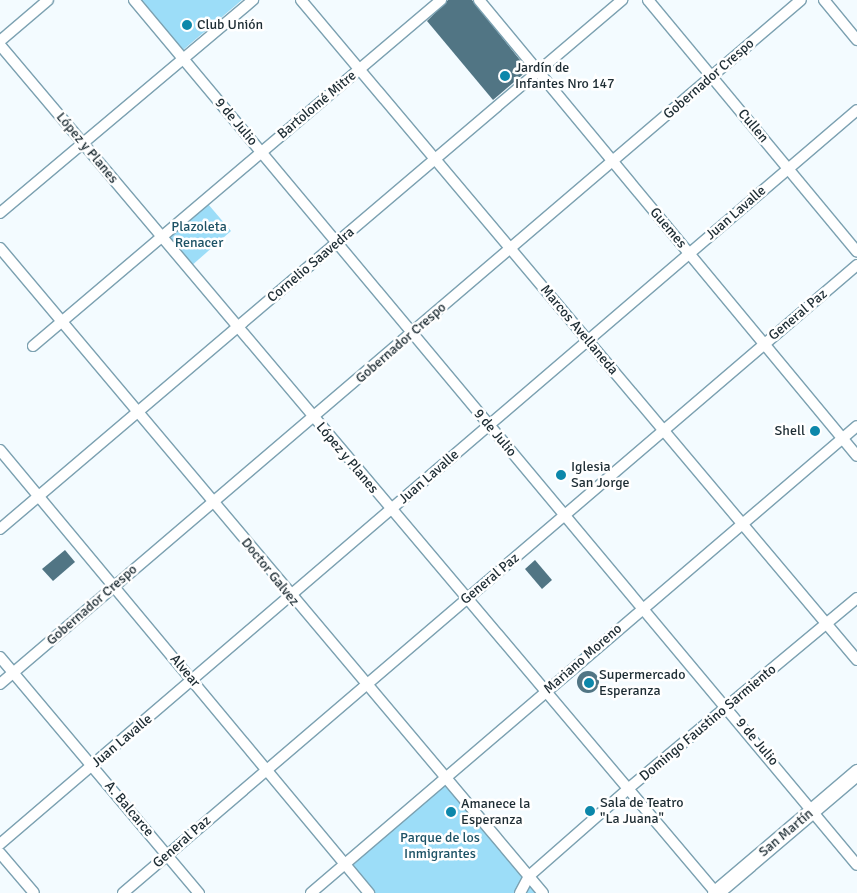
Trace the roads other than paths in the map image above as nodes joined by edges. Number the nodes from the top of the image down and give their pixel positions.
1 (48, 0) edge
2 (134, 0) edge
3 (253, 0) edge
4 (301, 0) edge
5 (441, 0) edge
6 (479, 0) edge
7 (622, 0) edge
8 (648, 0) edge
9 (801, 0) edge
10 (824, 0) edge
11 (857, 40) edge
12 (0, 41) edge
13 (0, 45) edge
14 (184, 58) junction
15 (360, 69) junction
16 (538, 72) junction
17 (712, 77) junction
18 (857, 110) edge
19 (83, 144) junction
20 (262, 152) junction
21 (435, 159) junction
22 (613, 162) junction
23 (788, 169) junction
24 (0, 213) edge
25 (161, 238) junction
26 (337, 243) junction
27 (0, 248) edge
28 (511, 249) junction
29 (857, 252) edge
30 (689, 254) junction
31 (857, 265) edge
32 (64, 321) junction
33 (237, 327) junction
34 (412, 334) junction
35 (588, 340) junction
36 (764, 344) junction
37 (33, 346) dead end
38 (139, 411) junction
39 (314, 418) junction
40 (488, 425) junction
41 (857, 426) edge
42 (664, 430) junction
43 (842, 439) junction
44 (0, 450) edge
45 (857, 456) edge
46 (38, 496) junction
47 (214, 501) junction
48 (391, 509) junction
49 (564, 517) junction
50 (741, 525) junction
51 (0, 529) edge
52 (114, 586) junction
53 (290, 598) junction
54 (857, 598) edge
55 (467, 599) junction
56 (643, 606) junction
57 (827, 624) junction
58 (0, 656) edge
59 (857, 660) edge
60 (13, 672) junction
61 (193, 681) junction
62 (0, 684) edge
63 (367, 684) junction
64 (546, 691) junction
65 (727, 707) junction
66 (92, 766) junction
67 (267, 770) junction
68 (857, 772) edge
69 (447, 778) junction
70 (629, 788) junction
71 (813, 810) junction
72 (0, 844) edge
73 (0, 853) edge
74 (167, 855) junction
75 (346, 863) junction
76 (857, 865) edge
77 (528, 876) junction
78 (34, 893) edge
79 (123, 893) edge
80 (199, 893) edge
81 (311, 893) edge
82 (369, 893) edge
83 (520, 893) edge
84 (543, 893) edge
85 (715, 893) edge

1 - 12 street
2 - 14 street, 9 de Julio
3 - 14 street
4 - 15 street, Marcos Avellaneda
5 - 15 street, Bartolomé Mitre
6 - 16 street, Guemes
7 - 16 street, Cornelio Saavedra
8 - 17 street, Cullen
9 - 17 street, Gobernador Crespo
10 - 11 street
13 - 19 street, López y Planes
14 - 19 street
14 - 20 street, 9 de Julio
15 - 20 street, Bartolomé Mitre
15 - 21 street, Marcos Avellaneda
16 - 21 street, Cornelio Saavedra
16 - 22 street, Guemes
17 - 22 street, Gobernador Crespo
17 - 23 street, Cullen
18 - 23 street, Juan Lavalle
19 - 24 street
19 - 25 street, López y Planes
20 - 25 street, Bartolomé Mitre
20 - 26 street, 9 de Julio
21 - 26 street, Cornelio Saavedra
21 - 28 street, Marcos Avellaneda
22 - 28 street, Gobernador Crespo
22 - 30 street, Guemes
23 - 29 street, Cullen
23 - 30 street, Juan Lavalle
25 - 32 street, Bartolomé Mitre
25 - 33 street, López y Planes
26 - 33 street, Cornelio Saavedra
26 - 34 street, 9 de Julio
27 - 32 street, Doctor Galvez
28 - 34 street, Gobernador Crespo
28 - 35 street, Marcos Avellaneda
30 - 35 street, Juan Lavalle
30 - 36 street, Guemes
31 - 36 street, General Paz
32 - 37 street, Bartolomé Mitre
32 - 38 street, Doctor Galvez
33 - 38 street, Cornelio Saavedra
33 - 39 street, López y Planes
34 - 39 street, Gobernador Crespo
34 - 40 street, 9 de Julio
35 - 40 street, Juan Lavalle
35 - 42 street, Marcos Avellaneda
36 - 42 street, General Paz
36 - 43 street, Guemes
38 - 46 street, Cornelio Saavedra
38 - 47 street, Doctor Galvez
39 - 47 street, Gobernador Crespo
39 - 48 street, López y Planes
40 - 48 street, Juan Lavalle
40 - 49 street, 9 de Julio
41 - 43 street, Mariano Moreno
42 - 49 street, General Paz
42 - 50 street, Marcos Avellaneda
43 - 45 street, Guemes
43 - 50 street, Mariano Moreno
44 - 46 street, Alvear
46 - 51 street, Cornelio Saavedra
46 - 52 street, Alvear
47 - 52 street, Gobernador Crespo
47 - 53 street, Doctor Galvez
48 - 53 street, Juan Lavalle
48 - 55 street, López y Planes
49 - 55 street, General Paz
49 - 56 street, 9 de Julio
50 - 56 street, Mariano Moreno
50 - 57 street, Marcos Avellaneda
52 - 60 street, Gobernador Crespo
52 - 61 street, Alvear
53 - 61 street, Juan Lavalle
53 - 63 street, Doctor Galvez
54 - 57 street, Domingo Faustino Sarmiento
55 - 63 street, General Paz
55 - 64 street, López y Planes
56 - 64 street, Mariano Moreno
56 - 65 street, 9 de Julio
57 - 59 street, Marcos Avellaneda
57 - 65 street, Domingo Faustino Sarmiento
58 - 60 street, A. Balcarce
60 - 62 street, Gobernador Crespo
60 - 66 street, A. Balcarce
61 - 66 street, Juan Lavalle
61 - 67 street, Alvear
63 - 67 street, General Paz
63 - 69 street, Doctor Galvez
64 - 69 street, Mariano Moreno
64 - 70 street, López y Planes
65 - 70 street, Domingo Faustino Sarmiento
65 - 71 street, 9 de Julio
66 - 72 street, Juan Lavalle
66 - 74 street, A. Balcarce
67 - 74 street, General Paz
67 - 75 street, Alvear
68 - 71 main road, San Martín
69 - 75 street, Mariano Moreno
69 - 77 street, Doctor Galvez
70 - 77 street, Domingo Faustino Sarmiento
70 - 85 street, López y Planes
71 - 76 street, 9 de Julio
71 - 85 main road, San Martín
73 - 78 street
74 - 79 street, General Paz
74 - 80 street, A. Balcarce
75 - 81 street, Mariano Moreno
75 - 82 street, Alvear
77 - 83 street, Domingo Faustino Sarmiento
77 - 84 street, Doctor Galvez

